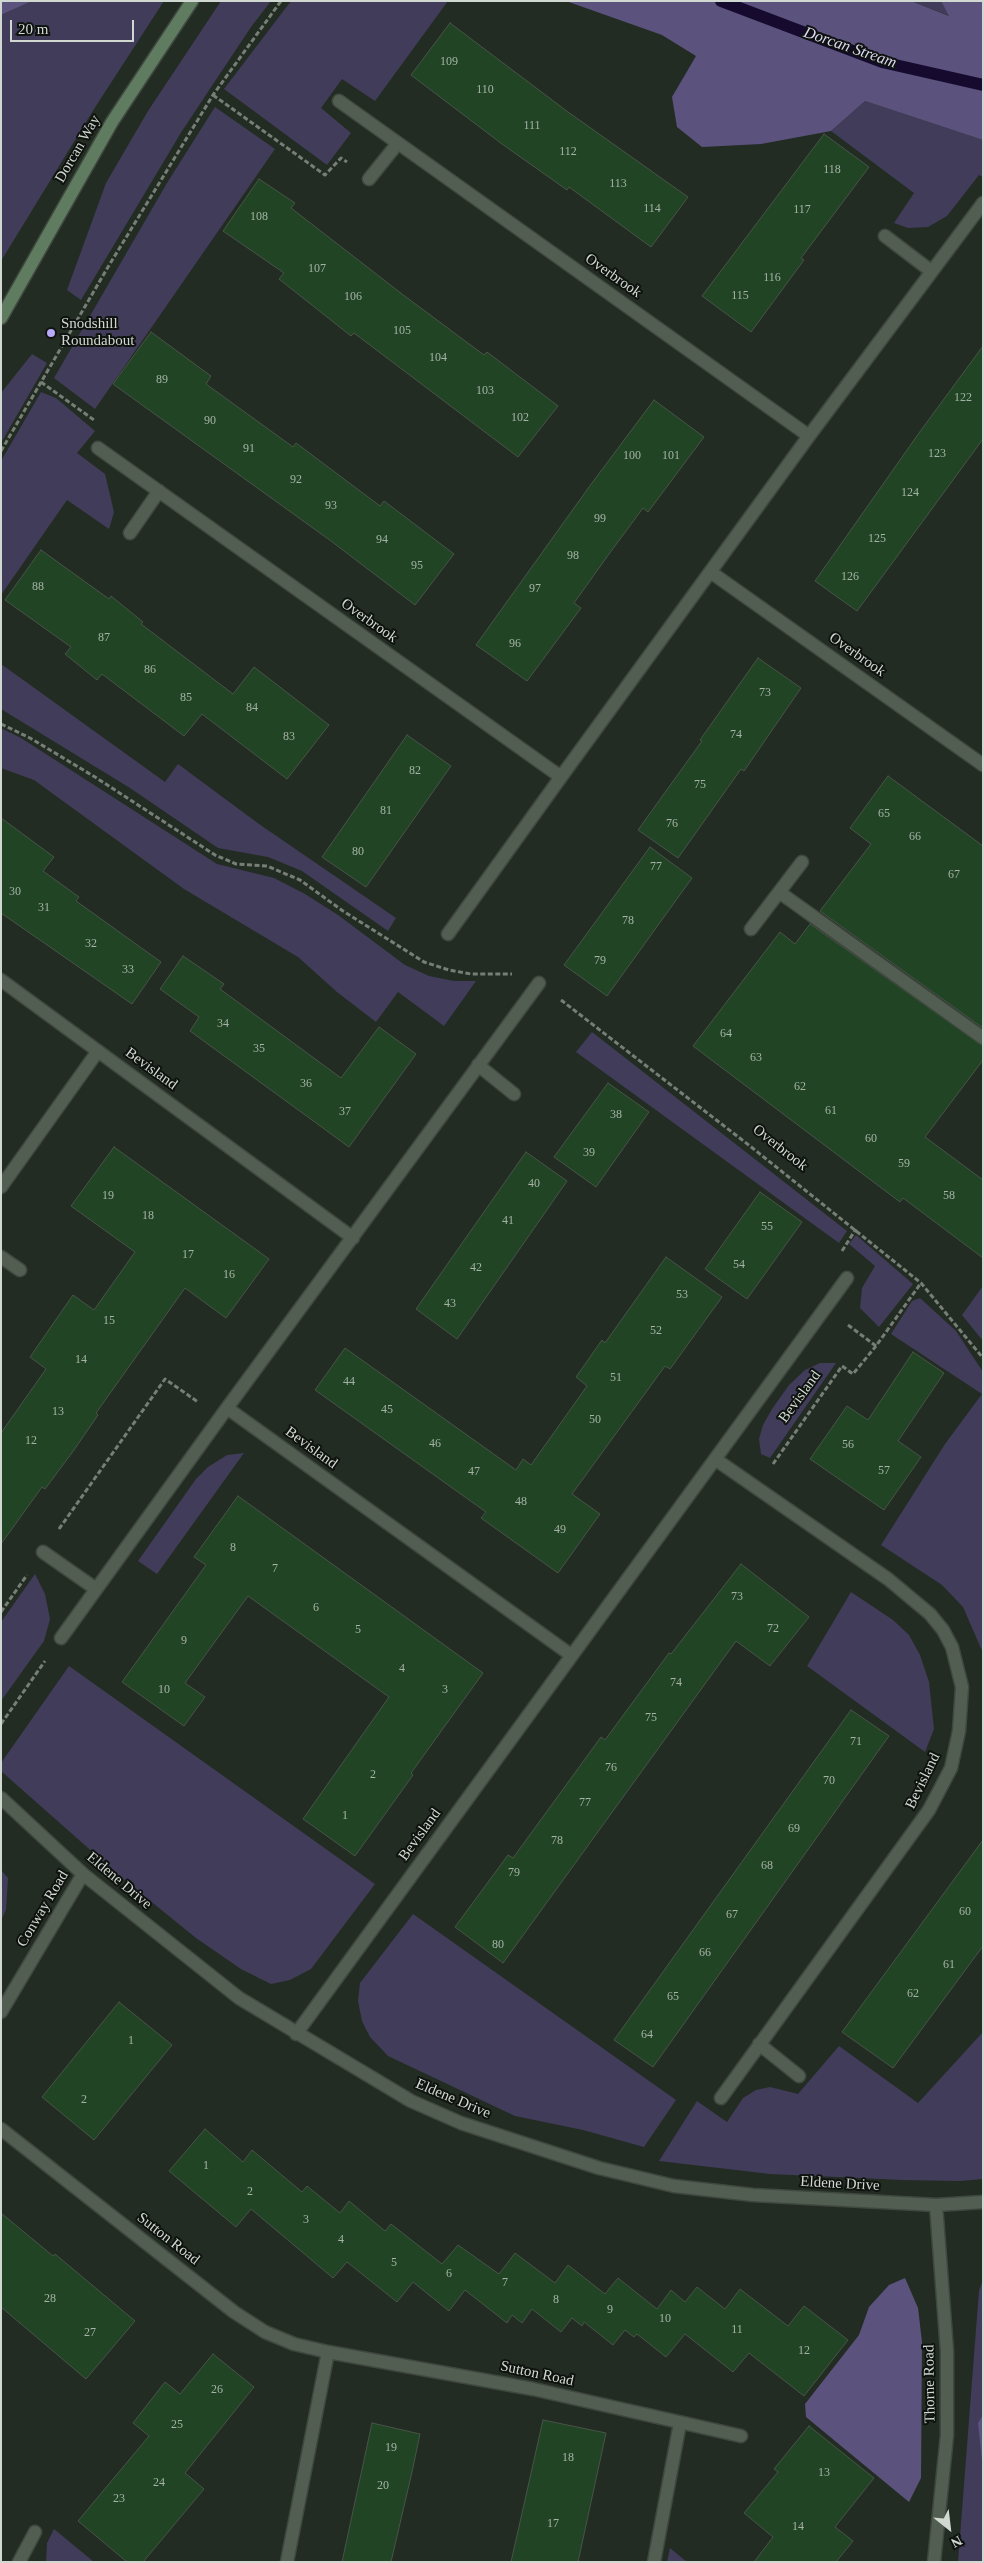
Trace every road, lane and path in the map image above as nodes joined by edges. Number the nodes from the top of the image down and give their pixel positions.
1 (192, 1) edge
2 (281, 1) edge
3 (213, 95) junction
4 (339, 101) dead end
5 (398, 143) junction
6 (369, 179) joint
7 (983, 203) edge
8 (884, 236) dead end
9 (931, 271) junction
10 (1, 318) edge
11 (40, 381) junction
12 (809, 436) junction
13 (98, 448) joint
14 (1, 451) edge
15 (159, 491) junction
16 (130, 533) dead end
17 (712, 573) junction
18 (1, 724) edge
19 (983, 765) edge
20 (561, 777) junction
21 (802, 862) dead end
22 (780, 892) junction
23 (751, 929) dead end
24 (448, 934) dead end
25 (1, 980) edge
26 (539, 983) junction
27 (983, 1038) edge
28 (98, 1051) junction
29 (478, 1065) junction
30 (514, 1094) dead end
31 (1, 1187) edge
32 (352, 1238) junction
33 (1, 1257) edge
34 (20, 1270) dead end
35 (847, 1278) dead end
36 (921, 1283) junction
37 (825, 1307) junction
38 (876, 1346) junction
39 (983, 1358) edge
40 (224, 1413) junction
41 (714, 1459) junction
42 (756, 1488) junction
43 (44, 1552) junction
44 (96, 1590) junction
45 (1, 1612) edge
46 (61, 1638) joint
47 (571, 1655) junction
48 (1, 1724) edge
49 (1, 1798) edge
50 (83, 1874) junction
51 (1, 2012) edge
52 (296, 2034) junction
53 (759, 2044) junction
54 (799, 2076) dead end
55 (721, 2098) dead end
56 (1, 2129) edge
57 (983, 2202) edge
58 (936, 2205) junction
59 (328, 2352) junction
60 (680, 2423) junction
61 (742, 2436) dead end
62 (35, 2532) dead end
63 (19, 2562) edge
64 (287, 2562) edge
65 (654, 2562) edge
66 (934, 2562) edge

1 - 10 main road, Dorcan Way
2 - 3 path
3 - 6 path
3 - 11 path
4 - 5 street, Overbrook
5 - 6 street
5 - 12 street, Overbrook
7 - 9 street
8 - 9 street
9 - 12 street
11 - 13 path
11 - 14 path
12 - 17 street
13 - 15 street, Overbrook
15 - 16 street
15 - 20 street, Overbrook
17 - 19 street, Overbrook
17 - 20 street
18 - 26 path
20 - 24 street
21 - 22 street
22 - 23 street
22 - 27 street
25 - 28 street, Bevisland
26 - 29 street
26 - 36 path, Overbrook
28 - 31 street
28 - 32 street, Bevisland
29 - 30 street
29 - 32 street
32 - 40 street
33 - 34 street
35 - 37 street, Bevisland
36 - 38 path, Bevisland
36 - 39 path, Overbrook
37 - 38 path
37 - 41 street, Bevisland
38 - 42 path, Bevisland
40 - 43 path
40 - 44 street
40 - 47 street, Bevisland
41 - 42 street, Bevisland
41 - 47 street, Bevisland
42 - 53 street, Bevisland
43 - 44 street
43 - 45 path
44 - 46 street
46 - 48 path
47 - 52 street, Bevisland
49 - 50 street, Eldene Drive
50 - 51 street, Conway Road
50 - 52 street, Eldene Drive
52 - 58 street, Eldene Drive
53 - 54 street
53 - 55 street, Bevisland
56 - 59 street, Sutton Road
57 - 58 street, Eldene Drive
58 - 66 street, Thorne Road
59 - 60 street, Sutton Road
59 - 64 street
60 - 61 street, Sutton Road
60 - 65 street
62 - 63 street

